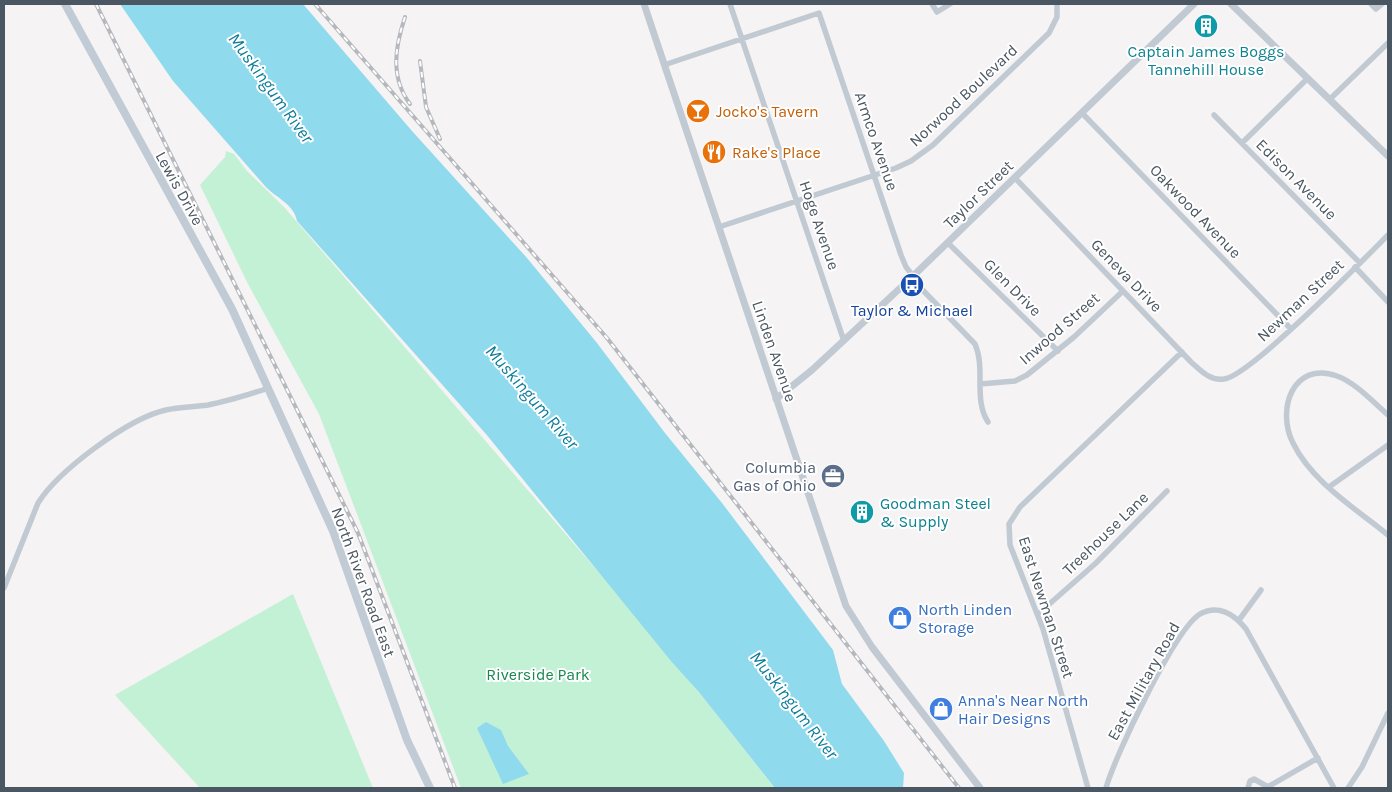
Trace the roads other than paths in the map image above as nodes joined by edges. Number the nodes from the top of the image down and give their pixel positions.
1 (65, 4) edge
2 (644, 4) edge
3 (730, 4) edge
4 (932, 4) edge
5 (950, 4) edge
6 (1057, 4) edge
7 (1194, 4) edge
8 (1232, 4) edge
9 (1382, 4) edge
10 (1373, 6) edge
11 (742, 38) junction
12 (1388, 43) edge
13 (664, 65) junction
14 (1308, 78) junction
15 (1330, 98) junction
16 (1082, 112) junction
17 (1214, 116) dead end
18 (1242, 143) junction
19 (1388, 156) edge
20 (874, 176) junction
21 (1015, 178) junction
22 (797, 202) junction
23 (719, 227) junction
24 (1388, 235) edge
25 (948, 243) junction
26 (1357, 265) junction
27 (912, 277) junction
28 (1123, 290) junction
29 (1388, 302) edge
30 (1290, 328) junction
31 (844, 341) junction
32 (1058, 351) junction
33 (1182, 352) junction
34 (1225, 379) joint
35 (980, 384) junction
36 (266, 389) junction
37 (776, 399) junction
38 (1388, 415) edge
39 (988, 422) dead end
40 (1388, 445) edge
41 (1329, 487) junction
42 (1167, 491) dead end
43 (1388, 535) edge
44 (4, 588) edge
45 (1261, 590) dead end
46 (1038, 614) junction
47 (1239, 620) junction
48 (1387, 718) edge
49 (1318, 758) junction
50 (1267, 787) edge
51 (430, 788) edge
52 (980, 788) edge
53 (1088, 788) edge
54 (1106, 788) edge
55 (1248, 788) edge
56 (1334, 788) edge
57 (1348, 788) edge

1 - 36 main road, Lewis Drive
2 - 13 street, Linden Avenue
3 - 11 street, Hoge Avenue
4 - 5 street
6 - 20 street, Norwood Boulevard
7 - 16 street, Taylor Street
8 - 14 street
9 - 10 street
11 - 13 street
11 - 20 street, Armco Avenue
11 - 22 street, Hoge Avenue
12 - 15 street
13 - 23 street, Linden Avenue
14 - 15 street
14 - 18 street
15 - 19 street
16 - 21 street, Taylor Street
16 - 30 street, Oakwood Avenue
17 - 18 street, Edison Avenue
18 - 26 street, Edison Avenue
20 - 22 street, Norwood Boulevard
20 - 27 street, Armco Avenue
21 - 25 street, Taylor Street
21 - 28 street, Geneva Drive
22 - 23 street, Norwood Boulevard
22 - 31 street, Hoge Avenue
23 - 37 street, Linden Avenue
24 - 26 street, Newman Street
25 - 27 street, Taylor Street
25 - 32 street, Glen Drive
26 - 29 street, Edison Avenue
26 - 30 street, Newman Street
27 - 31 street, Taylor Street
27 - 35 street, Armco Avenue
28 - 32 street, Inwood Street
28 - 33 street, Geneva Drive
30 - 34 street, Newman Street
31 - 37 street, Taylor Street
32 - 35 street, Inwood Street
33 - 34 street, Geneva Drive
33 - 46 street, East Newman Street
35 - 39 street, Armco Avenue
36 - 44 street
36 - 51 main road, North River Road East
37 - 52 street, Linden Avenue
38 - 41 street
40 - 41 street
41 - 43 street
42 - 46 street, Treehouse Lane
45 - 47 street
46 - 53 street, East Newman Street
47 - 49 street
47 - 54 street, East Military Road
48 - 57 street
49 - 50 street
49 - 56 street
50 - 55 street

